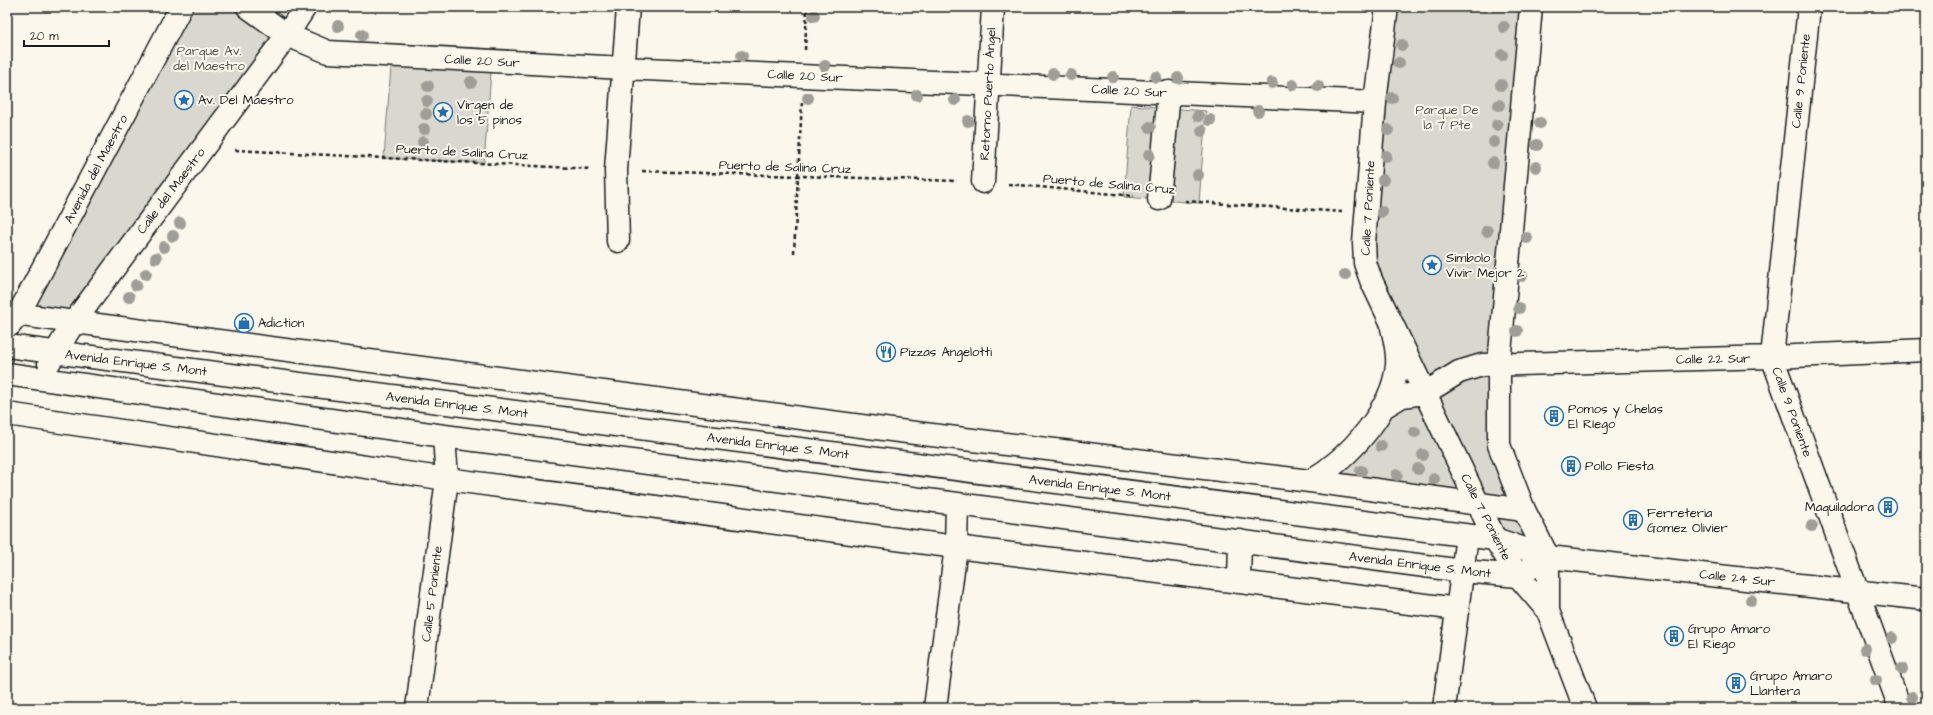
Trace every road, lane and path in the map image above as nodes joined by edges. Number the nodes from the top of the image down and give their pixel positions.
1 (181, 7) edge
2 (248, 7) edge
3 (306, 7) edge
4 (628, 7) edge
5 (807, 7) edge
6 (993, 7) edge
7 (1387, 7) edge
8 (1531, 7) edge
9 (1809, 7) edge
10 (288, 35) junction
11 (624, 68) junction
12 (803, 76) junction
13 (988, 84) junction
14 (1169, 92) junction
15 (1376, 102) junction
16 (203, 148) junction
17 (616, 170) junction
18 (798, 178) junction
19 (983, 182) junction
20 (1159, 199) junction
21 (1366, 213) junction
22 (618, 241) dead end
23 (794, 253) dead end
24 (1390, 318) junction
25 (11, 319) edge
26 (74, 322) junction
27 (7, 346) edge
28 (1926, 350) edge
29 (54, 352) junction
30 (1772, 357) junction
31 (1500, 364) junction
32 (7, 374) edge
33 (40, 378) junction
34 (1425, 392) junction
35 (1382, 408) junction
36 (7, 414) edge
37 (444, 436) junction
38 (447, 479) junction
39 (1310, 481) junction
40 (957, 504) junction
41 (1478, 505) junction
42 (1524, 510) junction
43 (1467, 536) junction
44 (1495, 539) junction
45 (1240, 541) junction
46 (956, 547) junction
47 (1548, 557) junction
48 (1463, 571) junction
49 (1518, 576) junction
50 (1239, 582) junction
51 (1859, 592) junction
52 (1926, 599) edge
53 (1458, 609) junction
54 (1548, 611) junction
55 (418, 708) edge
56 (935, 708) edge
57 (1444, 708) edge
58 (1585, 708) edge
59 (1900, 708) edge

1 - 25 street, Avenida del Maestro
2 - 10 street, Calle 20 Sur
3 - 10 street, Calle del Maestro
4 - 11 street
5 - 12 path
6 - 13 street, Retorno Puerto Ángel
7 - 15 street, Calle 7 Poniente
8 - 31 street
9 - 30 street, Calle 9 Poniente
10 - 11 street, Calle 20 Sur
10 - 16 street, Calle del Maestro
11 - 12 street, Calle 20 Sur
11 - 17 street
12 - 13 street, Calle 20 Sur
12 - 18 path
13 - 14 street, Calle 20 Sur
13 - 19 street, Retorno Puerto Ángel
14 - 15 street, Calle 20 Sur
14 - 20 street
15 - 21 street, Calle 7 Poniente
16 - 17 path, Puerto de Salina Cruz
16 - 26 street, Calle del Maestro
17 - 18 path, Puerto de Salina Cruz
17 - 22 street
18 - 19 path, Puerto de Salina Cruz
18 - 23 path
19 - 20 path, Puerto de Salina Cruz
20 - 21 path, Puerto de Salina Cruz
21 - 24 street, Calle 7 Poniente
24 - 34 street, Calle 7 Poniente
24 - 35 street
25 - 26 street
26 - 29 street, Calle del Maestro
26 - 39 street
27 - 29 street, Avenida Enrique S. Mont
28 - 30 street, Calle 22 Sur
29 - 33 street, Calle del Maestro
29 - 43 street, Avenida Enrique S. Mont
30 - 31 street, Calle 22 Sur
30 - 51 street, Calle 9 Poniente
31 - 34 street, Calle 22 Sur
31 - 42 street
32 - 33 street, Avenida Enrique S. Mont
33 - 37 street, Avenida Enrique S. Mont
34 - 35 street
34 - 41 street, Calle 7 Poniente
35 - 39 street
36 - 38 street
37 - 38 street, Calle 5 Poniente
37 - 40 street, Avenida Enrique S. Mont
38 - 46 street
38 - 55 street, Calle 5 Poniente
39 - 41 street
40 - 45 street, Avenida Enrique S. Mont
40 - 46 street
41 - 42 street
41 - 44 street, Calle 7 Poniente
42 - 47 street
43 - 44 street, Avenida Enrique S. Mont
43 - 48 street
44 - 47 street, Avenida Enrique S. Mont
44 - 49 street, Calle 7 Poniente
45 - 48 street, Avenida Enrique S. Mont
45 - 50 street
46 - 50 street
46 - 56 street
47 - 49 street
47 - 51 street, Calle 24 Sur
47 - 54 street
48 - 49 street, Avenida Enrique S. Mont
48 - 53 street
49 - 54 street, Calle 7 Poniente
50 - 53 street
51 - 52 street, Calle 24 Sur
51 - 59 street, Calle 9 Poniente
53 - 57 street
54 - 58 street

